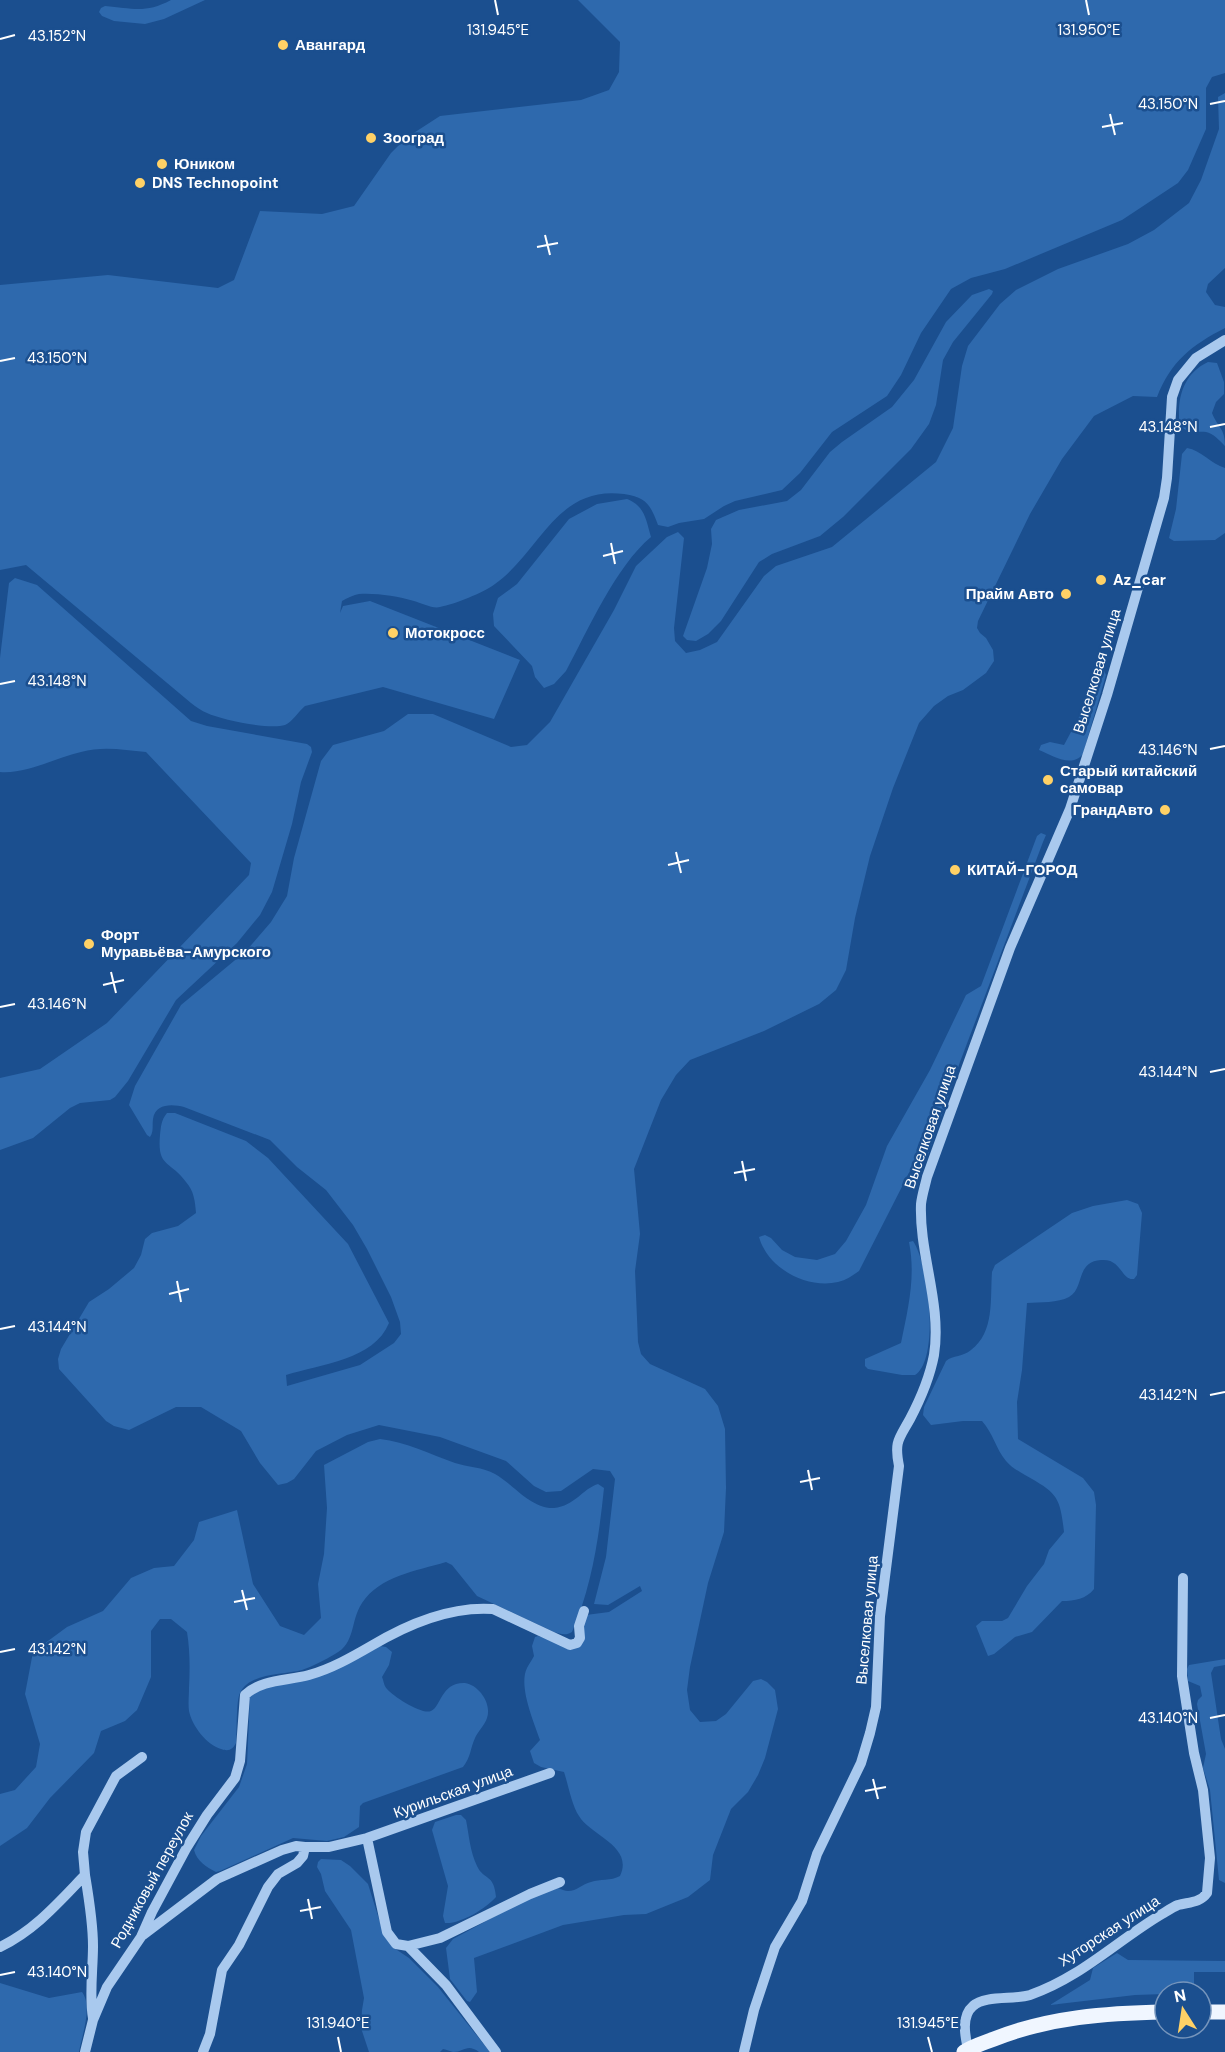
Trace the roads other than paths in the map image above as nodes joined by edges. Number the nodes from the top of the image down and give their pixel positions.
1 (1225, 340) edge
2 (1183, 1578) dead end
3 (584, 1611) dead end
4 (142, 1757) dead end
5 (550, 1773) dead end
6 (367, 1838) junction
7 (305, 1847) junction
8 (85, 1875) junction
9 (560, 1882) dead end
10 (141, 1937) junction
11 (408, 1946) junction
12 (0, 1947) edge
13 (1153, 2013) edge
14 (93, 2020) junction
15 (966, 2051) edge
16 (85, 2052) edge
17 (203, 2052) edge
18 (496, 2052) edge
19 (744, 2052) edge

1 - 19 street, Выселковая улица
2 - 15 street, Хуторская улица
3 - 10 street, Родниковый переулок
4 - 8 street
5 - 6 street, Курильская улица
6 - 7 street, Курильская улица
6 - 11 street
7 - 10 street, Курильская улица
7 - 17 street
8 - 12 street
8 - 14 street
9 - 11 street
10 - 14 street, Родниковый переулок
11 - 18 street
13 - 15 main road
14 - 16 street, Родниковый переулок

